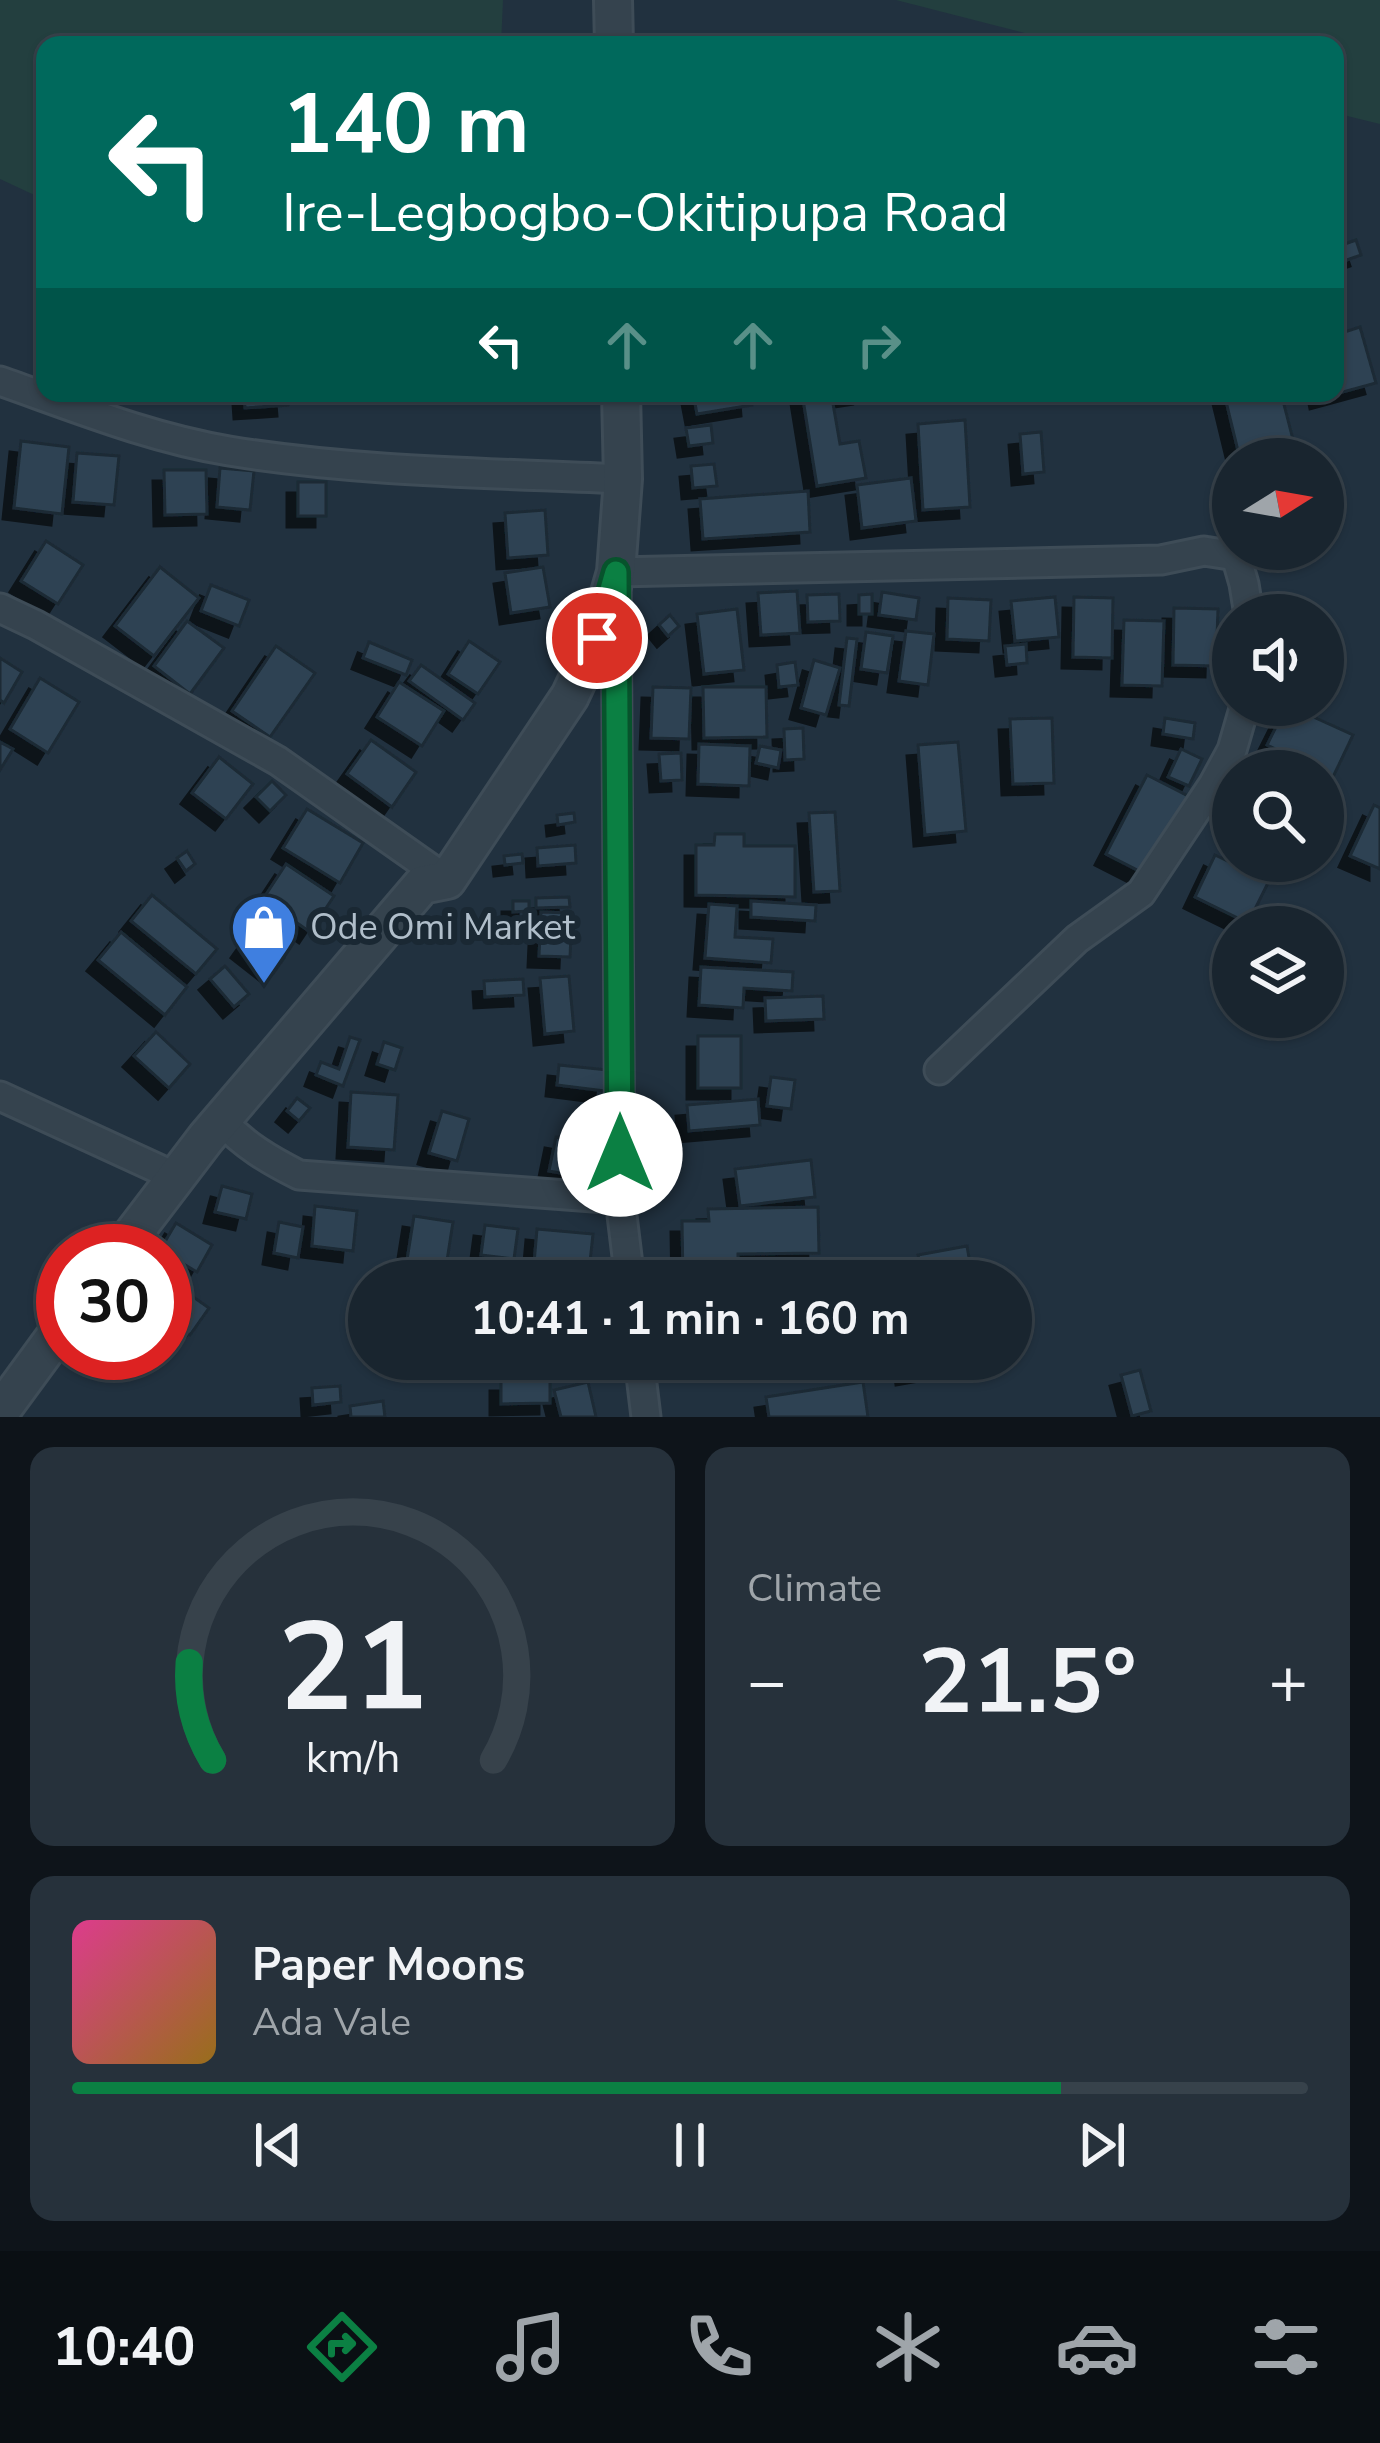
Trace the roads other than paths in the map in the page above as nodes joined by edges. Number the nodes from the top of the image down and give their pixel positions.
1 (613, 0) edge
2 (614, 36) edge
3 (0, 381) edge
4 (36, 394) edge
5 (60, 402) edge
6 (622, 402) edge
7 (623, 479) junction
8 (616, 572) junction
9 (1246, 594) edge
10 (0, 608) edge
11 (1239, 726) edge
12 (447, 880) junction
13 (939, 1070) dead end
14 (0, 1096) edge
15 (221, 1120) junction
16 (176, 1177) junction
17 (620, 1199) junction
18 (140, 1224) edge
19 (627, 1260) edge
20 (36, 1363) edge
21 (642, 1380) edge
22 (0, 1412) edge
23 (646, 1417) edge

1 - 2 street
3 - 4 street
5 - 7 street
6 - 7 street
7 - 8 street
8 - 9 street
8 - 12 street
8 - 17 street
10 - 12 street
11 - 13 street
12 - 15 street
14 - 16 street
15 - 16 street
15 - 17 street
16 - 18 street
17 - 19 street
20 - 22 street
21 - 23 street

